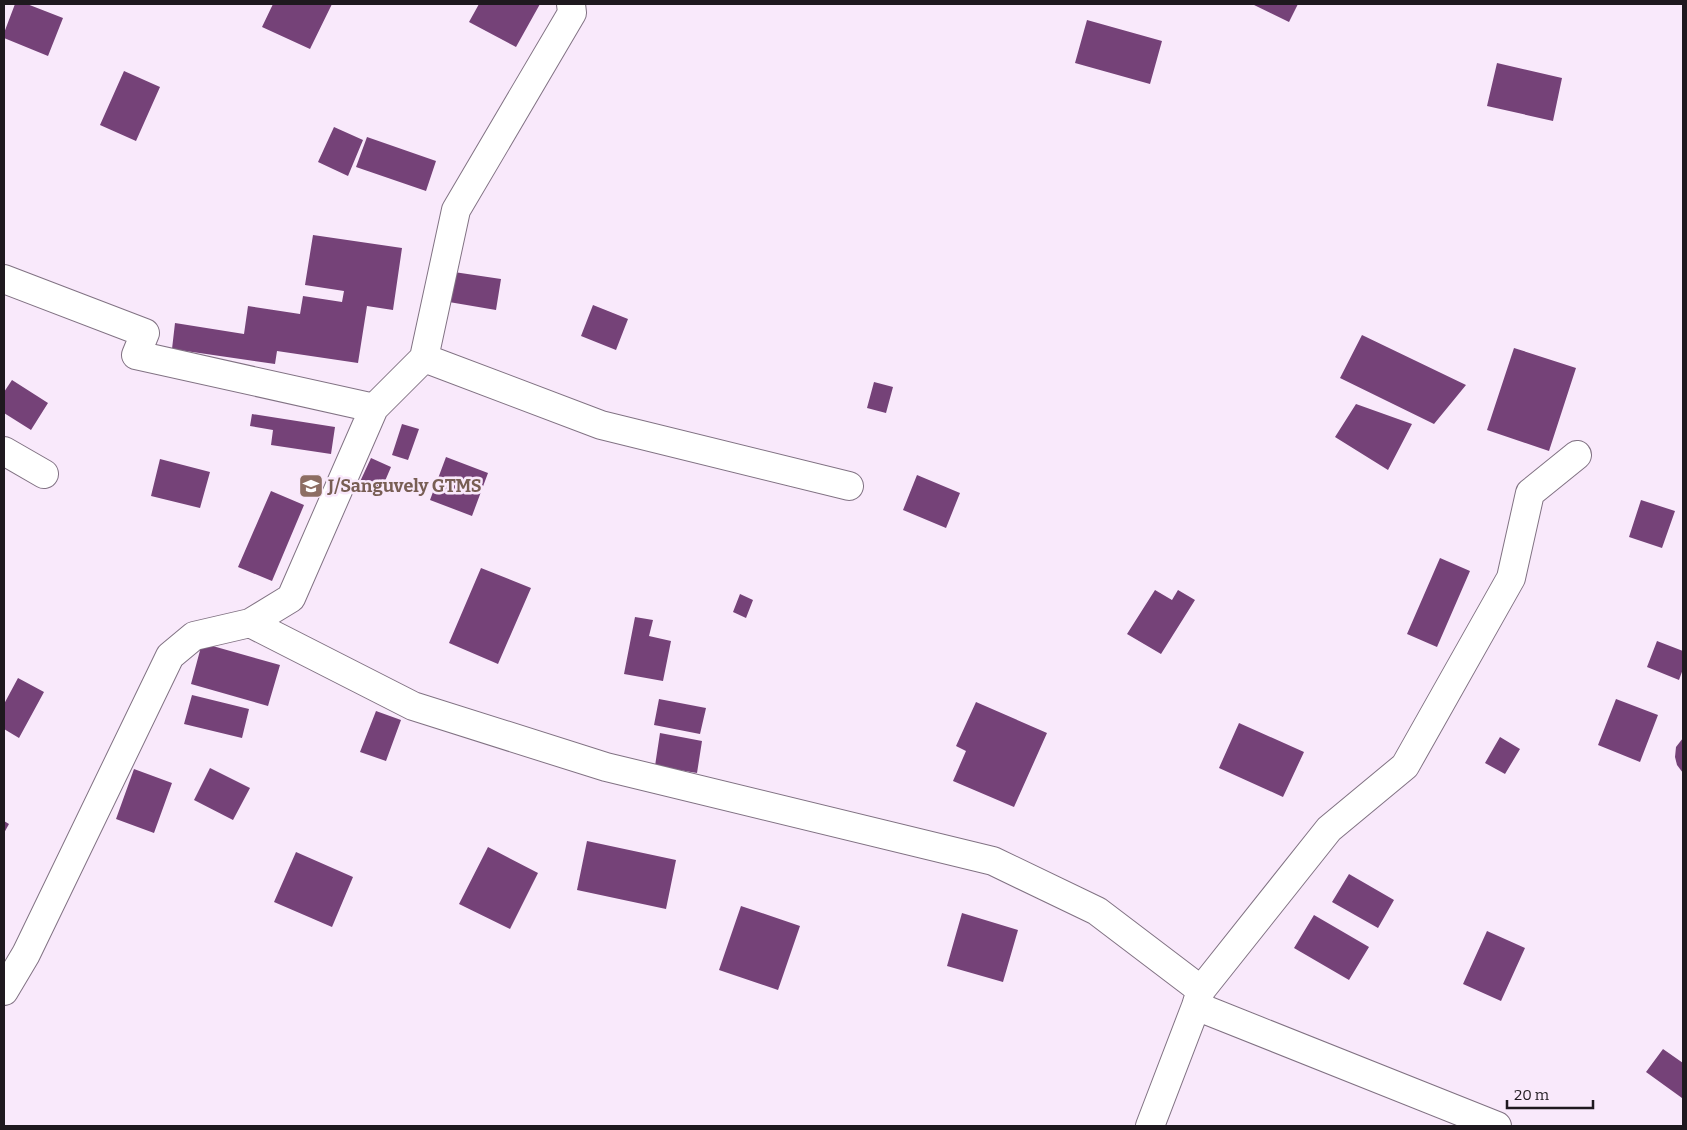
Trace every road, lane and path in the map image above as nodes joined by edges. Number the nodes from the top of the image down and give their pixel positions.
1 (571, 4) edge
2 (4, 279) edge
3 (424, 358) junction
4 (374, 408) junction
5 (4, 450) edge
6 (1577, 455) dead end
7 (44, 474) dead end
8 (849, 486) dead end
9 (250, 623) junction
10 (4, 991) edge
11 (1198, 998) junction
12 (1150, 1126) edge
13 (1497, 1126) edge

1 - 3 street
2 - 4 street
3 - 4 street
3 - 8 street
4 - 9 street
5 - 7 street
6 - 11 street
9 - 10 street
9 - 11 street
11 - 12 street
11 - 13 street

